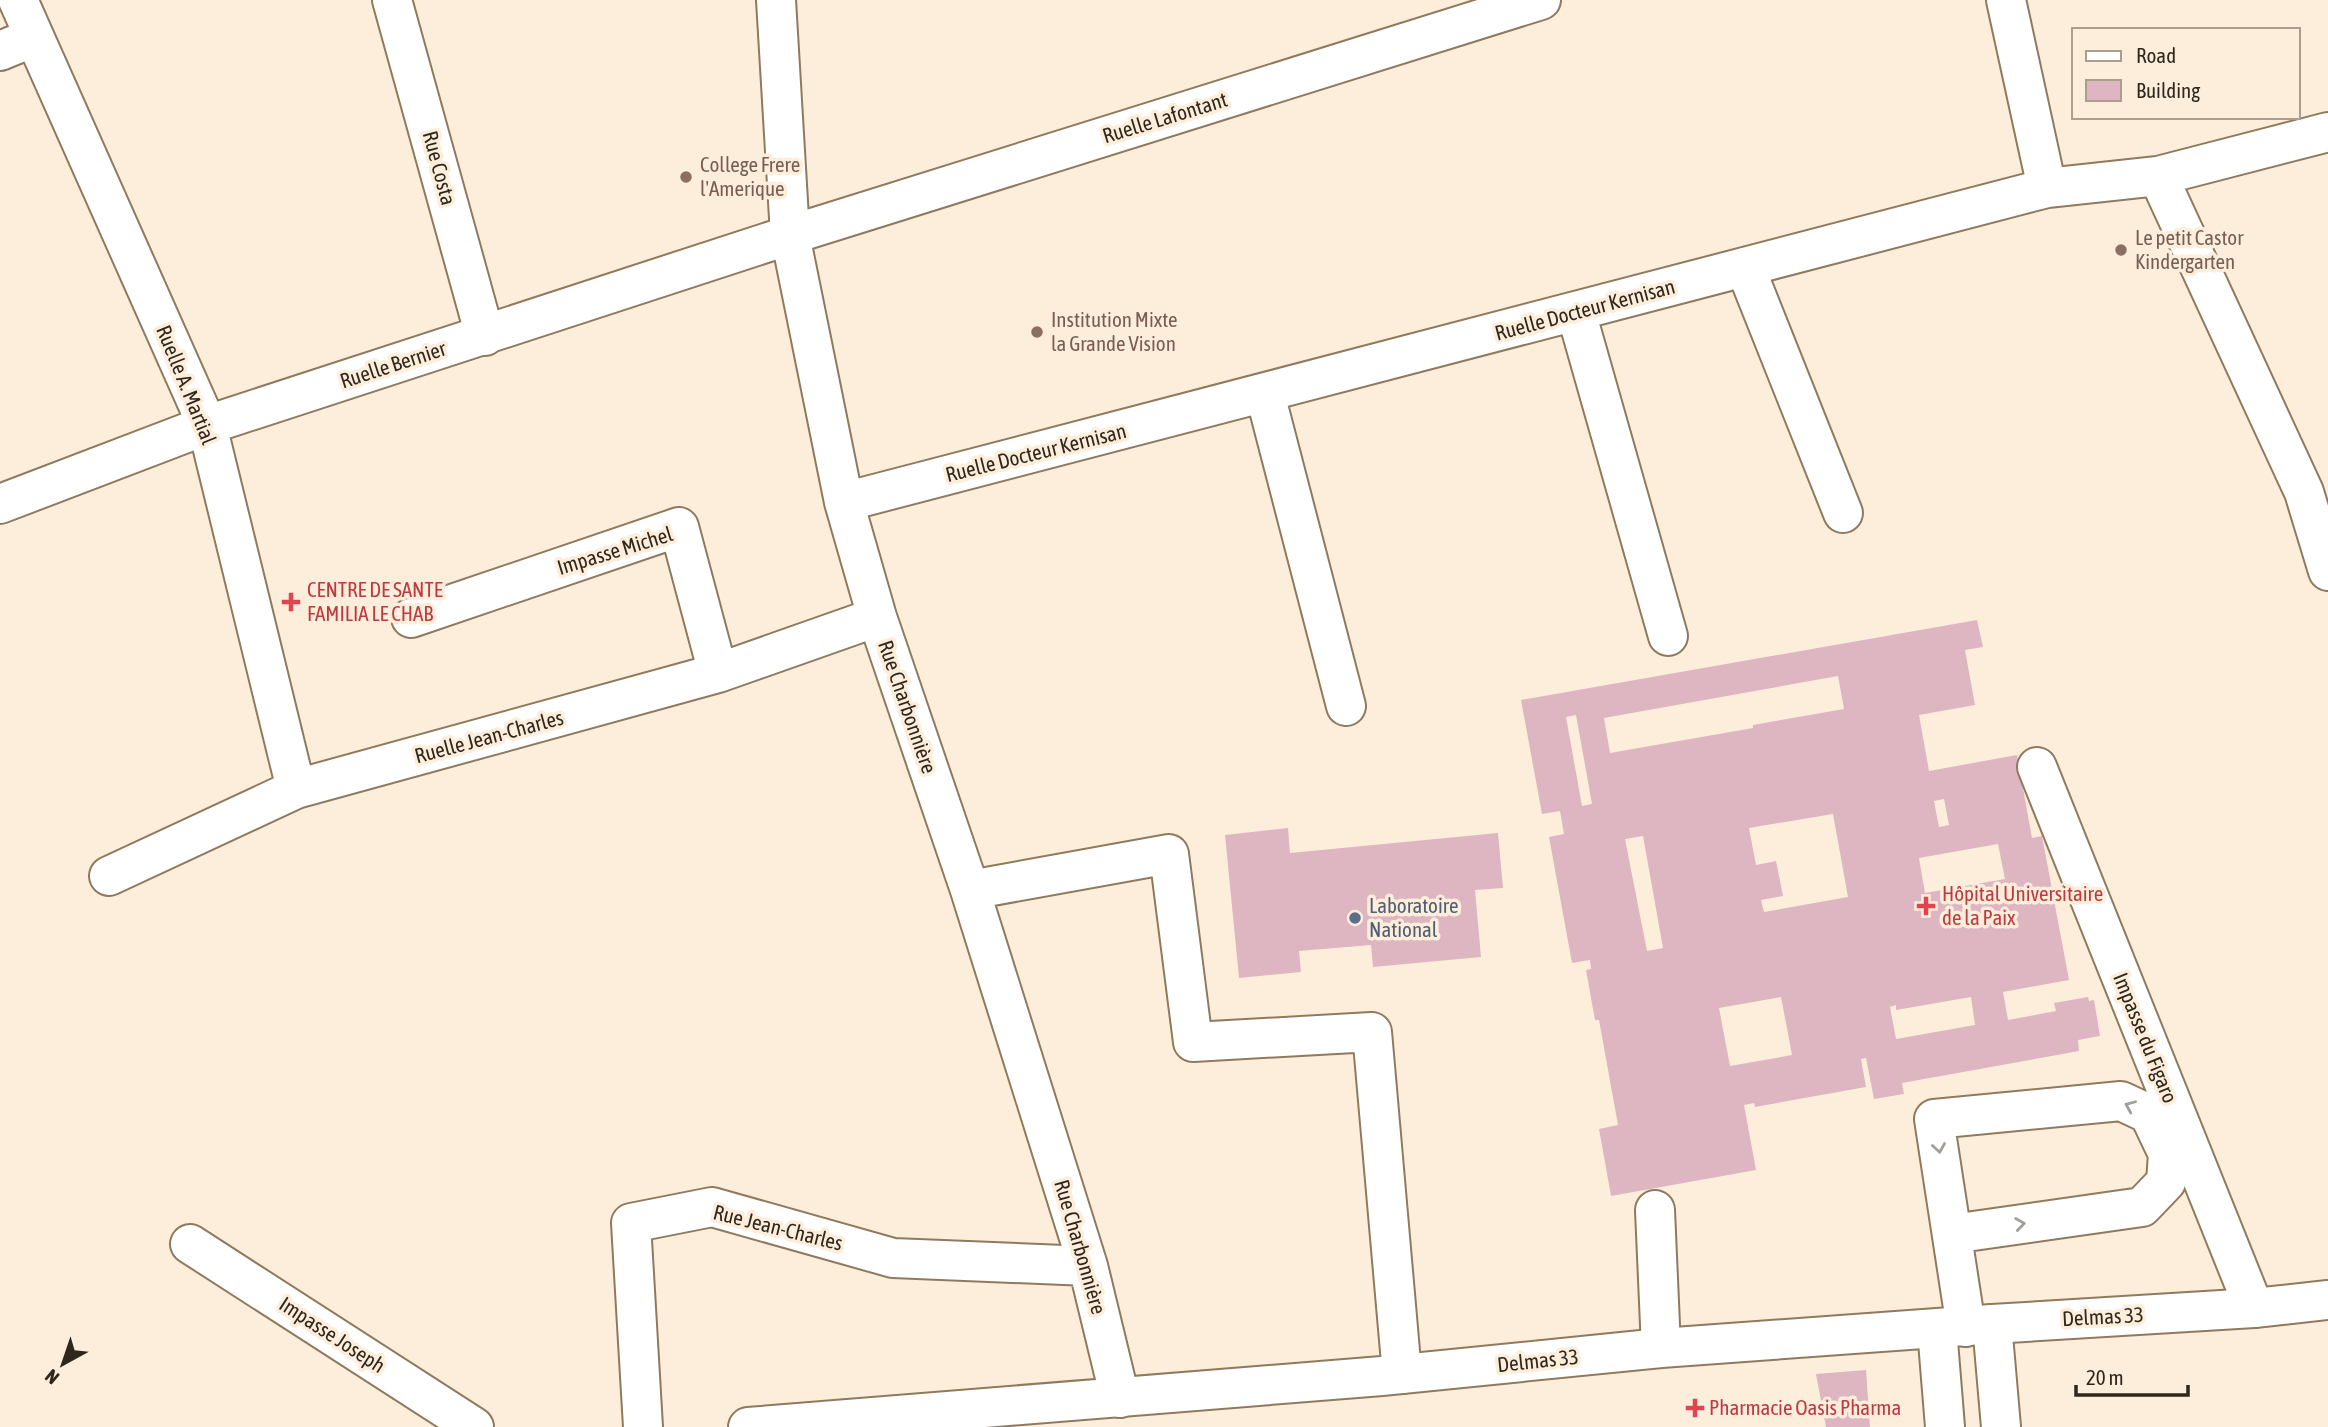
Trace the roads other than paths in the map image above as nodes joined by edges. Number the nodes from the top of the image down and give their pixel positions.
1 (18, 0) edge
2 (392, 0) edge
3 (776, 0) edge
4 (1541, 0) edge
5 (2006, 0) edge
6 (17, 44) edge
7 (2328, 132) edge
8 (2158, 176) junction
9 (2047, 188) junction
10 (790, 235) junction
11 (1745, 267) junction
12 (1576, 312) junction
13 (485, 336) junction
14 (1265, 394) junction
15 (207, 425) junction
16 (844, 502) junction
17 (0, 503) edge
18 (1843, 513) dead end
19 (2328, 571) edge
20 (877, 617) junction
21 (411, 618) dead end
22 (1668, 636) dead end
23 (718, 673) junction
24 (1346, 706) dead end
25 (2037, 767) dead end
26 (296, 789) junction
27 (109, 876) dead end
28 (970, 890) junction
29 (1655, 1210) dead end
30 (1952, 1234) junction
31 (190, 1244) dead end
32 (1088, 1266) junction
33 (2328, 1300) edge
34 (2254, 1308) junction
35 (1965, 1327) junction
36 (1661, 1348) junction
37 (1402, 1374) junction
38 (1121, 1398) junction
39 (762, 1426) edge
40 (474, 1427) edge
41 (643, 1427) edge
42 (1945, 1427) edge
43 (2001, 1427) edge

1 - 6 street, Ruelle A. Martial
2 - 13 street, Rue Costa
3 - 10 street, Rue Charbonnière
4 - 10 street, Ruelle Lafontant
5 - 9 street
6 - 15 street, Ruelle A. Martial
7 - 8 street, Ruelle Docteur Kernisan
8 - 9 street, Ruelle Docteur Kernisan
8 - 19 street
9 - 11 street, Ruelle Docteur Kernisan
10 - 13 street, Ruelle Bernier
10 - 16 street, Rue Charbonnière
11 - 12 street, Ruelle Docteur Kernisan
11 - 18 street
12 - 14 street, Ruelle Docteur Kernisan
12 - 22 street
13 - 15 street, Ruelle Bernier
14 - 16 street, Ruelle Docteur Kernisan
14 - 24 street
15 - 17 street, Ruelle Bernier
15 - 26 street, Ruelle A. Martial
16 - 20 street, Rue Charbonnière
20 - 23 street, Ruelle Jean-Charles
20 - 28 street, Rue Charbonnière
21 - 23 street, Impasse Michel
23 - 26 street, Ruelle Jean-Charles
25 - 34 street, Impasse du Figaro
26 - 27 street, Ruelle Jean-Charles
28 - 32 street, Rue Charbonnière
28 - 37 street
29 - 36 street
30 -> 30 street
30 - 35 street
31 - 40 street, Impasse Joseph
32 - 38 street, Rue Charbonnière
32 - 41 street, Rue Jean-Charles
33 - 34 street, Delmas 33
34 - 35 street, Delmas 33
35 - 36 street, Delmas 33
35 - 42 street
35 - 43 street
36 - 37 street, Delmas 33
37 - 38 street, Delmas 33
38 - 39 street, Delmas 33

